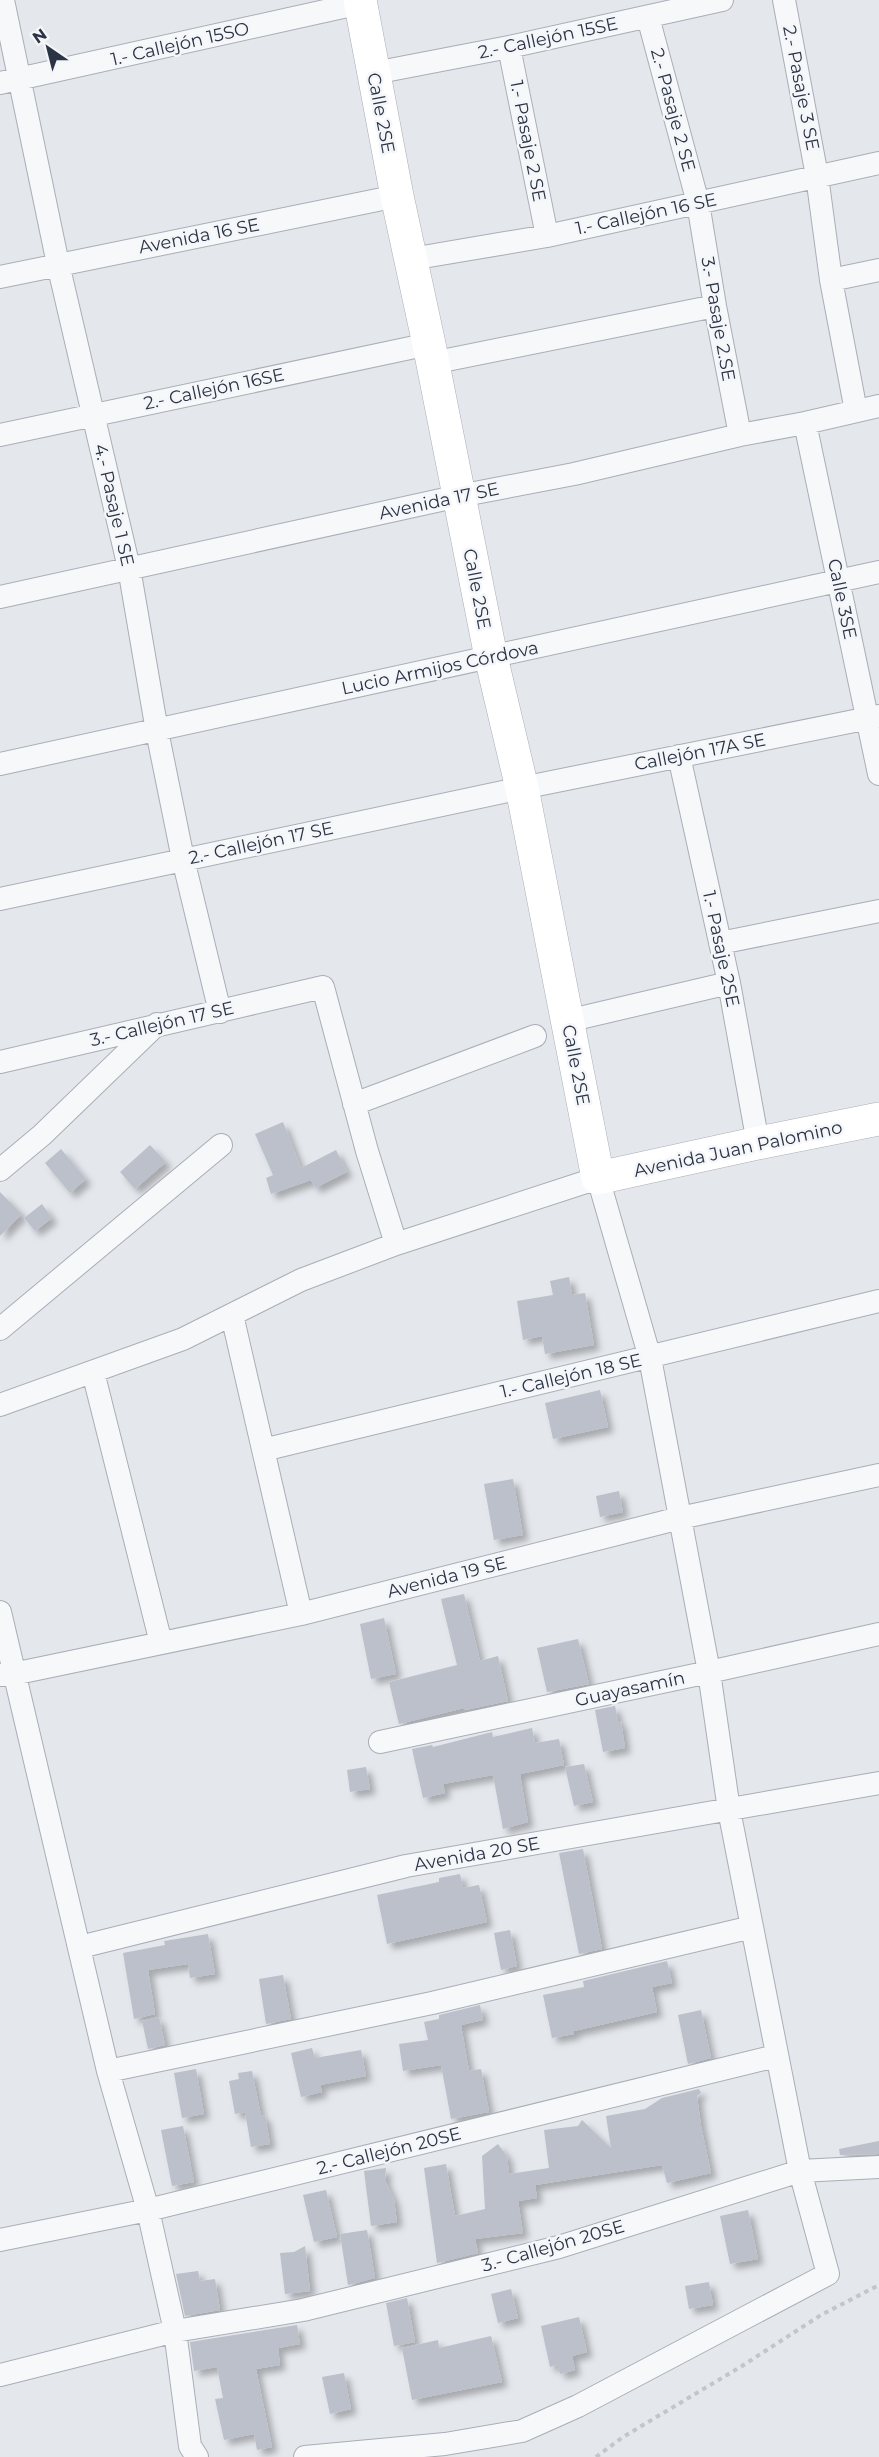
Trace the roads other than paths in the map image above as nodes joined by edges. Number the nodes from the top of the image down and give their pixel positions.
1 (3, 0) edge
2 (722, 0) edge
3 (784, 0) edge
4 (360, 2) edge
5 (661, 10) edge
6 (509, 47) junction
7 (374, 73) junction
8 (10, 81) edge
9 (879, 163) edge
10 (817, 176) junction
11 (397, 196) junction
12 (698, 203) junction
13 (547, 236) junction
14 (411, 259) junction
15 (58, 264) junction
16 (879, 270) edge
17 (0, 276) edge
18 (831, 280) junction
19 (715, 306) junction
20 (431, 353) junction
21 (879, 406) edge
22 (856, 411) junction
23 (94, 414) junction
24 (806, 423) junction
25 (0, 435) edge
26 (740, 435) junction
27 (459, 496) junction
28 (129, 568) junction
29 (879, 572) edge
30 (838, 580) junction
31 (0, 597) edge
32 (491, 657) junction
33 (874, 717) edge
34 (158, 731) junction
35 (679, 756) junction
36 (0, 764) edge
37 (879, 774) edge
38 (522, 788) junction
39 (183, 859) junction
40 (0, 899) edge
41 (879, 911) edge
42 (720, 943) junction
43 (729, 983) junction
44 (220, 1012) junction
45 (567, 1021) junction
46 (157, 1024) junction
47 (535, 1036) dead end
48 (0, 1062) edge
49 (354, 1104) junction
50 (879, 1119) edge
51 (758, 1143) junction
52 (221, 1145) dead end
53 (0, 1170) edge
54 (598, 1178) junction
55 (396, 1244) junction
56 (879, 1301) edge
57 (232, 1315) junction
58 (0, 1329) edge
59 (650, 1358) junction
60 (93, 1372) junction
61 (0, 1405) edge
62 (263, 1450) junction
63 (879, 1475) edge
64 (681, 1518) junction
65 (0, 1612) edge
66 (301, 1614) junction
67 (879, 1634) edge
68 (161, 1643) junction
69 (709, 1672) junction
70 (6, 1674) edge
71 (380, 1742) dead end
72 (879, 1784) edge
73 (729, 1810) junction
74 (752, 1927) junction
75 (80, 1947) junction
76 (776, 2056) junction
77 (108, 2071) junction
78 (879, 2167) edge
79 (800, 2171) junction
80 (148, 2210) junction
81 (0, 2240) edge
82 (175, 2331) junction
83 (0, 2375) edge
84 (197, 2457) edge
85 (305, 2457) edge

1 - 8 street, 4.- Pasaje 1 SE
2 - 5 street, 2.- Callejón 15SE
3 - 10 street, 2.- Pasaje 3 SE
4 - 7 street, Calle 2SE
4 - 8 street, 1.- Callejón 15SO
5 - 6 street, 2.- Callejón 15SE
5 - 12 street, 2.- Pasaje 2 SE
6 - 7 street, 2.- Callejón 15SE
6 - 13 street, 1.- Pasaje 2 SE
7 - 11 street, Calle 2SE
8 - 15 street, 4.- Pasaje 1 SE
9 - 10 street, 1.- Callejón 16 SE
10 - 12 street, 1.- Callejón 16 SE
10 - 18 street, 2.- Pasaje 3 SE
11 - 14 street, Calle 2SE
11 - 15 street, Avenida 16 SE
12 - 13 street, 1.- Callejón 16 SE
12 - 19 street, 3.- Pasaje 2.SE
13 - 14 street, 1.- Callejón 16 SE
14 - 20 street, Calle 2SE
15 - 17 street, Avenida 16 SE
15 - 23 street, 4.- Pasaje 1 SE
16 - 18 street
18 - 22 street
19 - 20 street, 2.- Callejón 16SE
19 - 26 street, 3.- Pasaje 2.SE
20 - 23 street, 2.- Callejón 16SE
20 - 27 street, Calle 2SE
21 - 22 street, Avenida 17 SE
22 - 24 street, Avenida 17 SE
23 - 25 street, 2.- Callejón 16SE
23 - 28 street, 4.- Pasaje 1 SE
24 - 26 street, Avenida 17 SE
24 - 30 street, Calle 3SE
26 - 27 street, Avenida 17 SE
27 - 28 street, Avenida 17 SE
27 - 32 street, Calle 2SE
28 - 31 street, Avenida 17 SE
28 - 34 street, 4.- Pasaje 1 SE
29 - 30 street, Lucio Armijos Córdova
30 - 32 street, Lucio Armijos Córdova
30 - 33 street, Calle 3SE
32 - 34 street, Lucio Armijos Córdova
32 - 38 street, Calle 2SE
33 - 35 street, Callejón 17A SE
33 - 37 street, Calle 3SE
34 - 36 street, Lucio Armijos Córdova
34 - 39 street, 4.- Pasaje 1 SE
35 - 38 street, Callejón 17A SE
35 - 42 street, 1.- Pasaje 2SE
38 - 39 street, 2.- Callejón 17 SE
38 - 45 street, Calle 2SE
39 - 40 street, 2.- Callejón 17 SE
39 - 44 street, 4.- Pasaje 1 SE
41 - 42 street
42 - 43 street, 1.- Pasaje 2SE
43 - 45 street
43 - 51 street, 1.- Pasaje 2SE
44 - 46 street, 3.- Callejón 17 SE
44 - 49 street, 3.- Callejón 17 SE
45 - 54 street, Calle 2SE
46 - 48 street, 3.- Callejón 17 SE
46 - 53 street
47 - 49 street
49 - 55 street
50 - 51 street, Avenida Juan Palomino
51 - 54 street, Avenida Juan Palomino
52 - 58 street
54 - 55 street
54 - 59 street
55 - 57 street
56 - 59 street, 1.- Callejón 18 SE
57 - 60 street
57 - 62 street
59 - 62 street, 1.- Callejón 18 SE
59 - 64 street
60 - 61 street
60 - 68 street
62 - 66 street
63 - 64 street, Avenida 19 SE
64 - 66 street, Avenida 19 SE
64 - 69 street
65 - 70 street
66 - 68 street, Avenida 19 SE
67 - 69 street, Guayasamín
68 - 70 street, Avenida 19 SE
69 - 71 street, Guayasamín
69 - 73 street
70 - 75 street
72 - 73 street, Avenida 20 SE
73 - 74 street
73 - 75 street, Avenida 20 SE
74 - 76 street
74 - 77 street
75 - 77 street
76 - 79 street
76 - 80 street, 2.- Callejón 20SE
77 - 80 street
78 - 79 street, 3.- Callejón 20SE
79 - 82 street, 3.- Callejón 20SE
79 - 85 street
80 - 81 street, 2.- Callejón 20SE
80 - 82 street
82 - 83 street, 3.- Callejón 20SE
82 - 84 street

